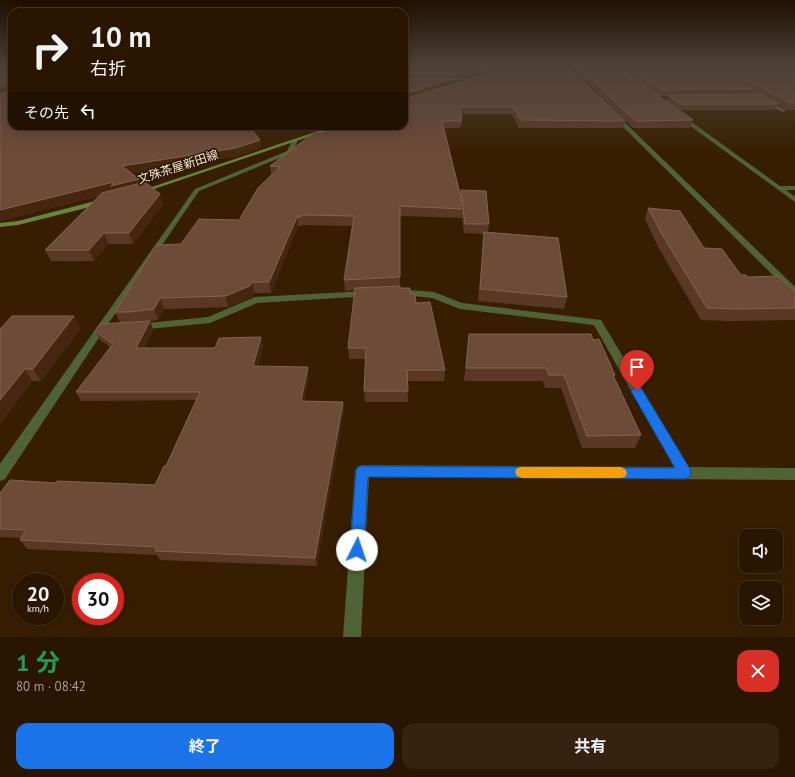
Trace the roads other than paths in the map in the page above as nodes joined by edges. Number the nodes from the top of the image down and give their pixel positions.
1 (752, 94) edge
2 (751, 98) edge
3 (759, 98) junction
4 (784, 111) edge
5 (674, 112) edge
6 (611, 113) edge
7 (326, 130) edge
8 (295, 140) junction
9 (779, 188) junction
10 (795, 188) edge
11 (130, 194) edge
12 (108, 200) edge
13 (795, 200) edge
14 (0, 226) edge
15 (795, 292) edge
16 (128, 327) edge
17 (100, 328) junction
18 (114, 328) edge
19 (685, 473) junction
20 (795, 474) edge
21 (0, 475) edge
22 (352, 637) edge

1 - 3 street
2 - 3 street
3 - 4 street
5 - 9 street
6 - 15 street
7 - 8 main road, 文殊茶屋新田線
8 - 11 main road, 文殊茶屋新田線
8 - 17 street
9 - 10 street
9 - 13 street
12 - 14 main road
16 - 19 street
17 - 18 street
17 - 21 street
19 - 20 street
19 - 22 street

